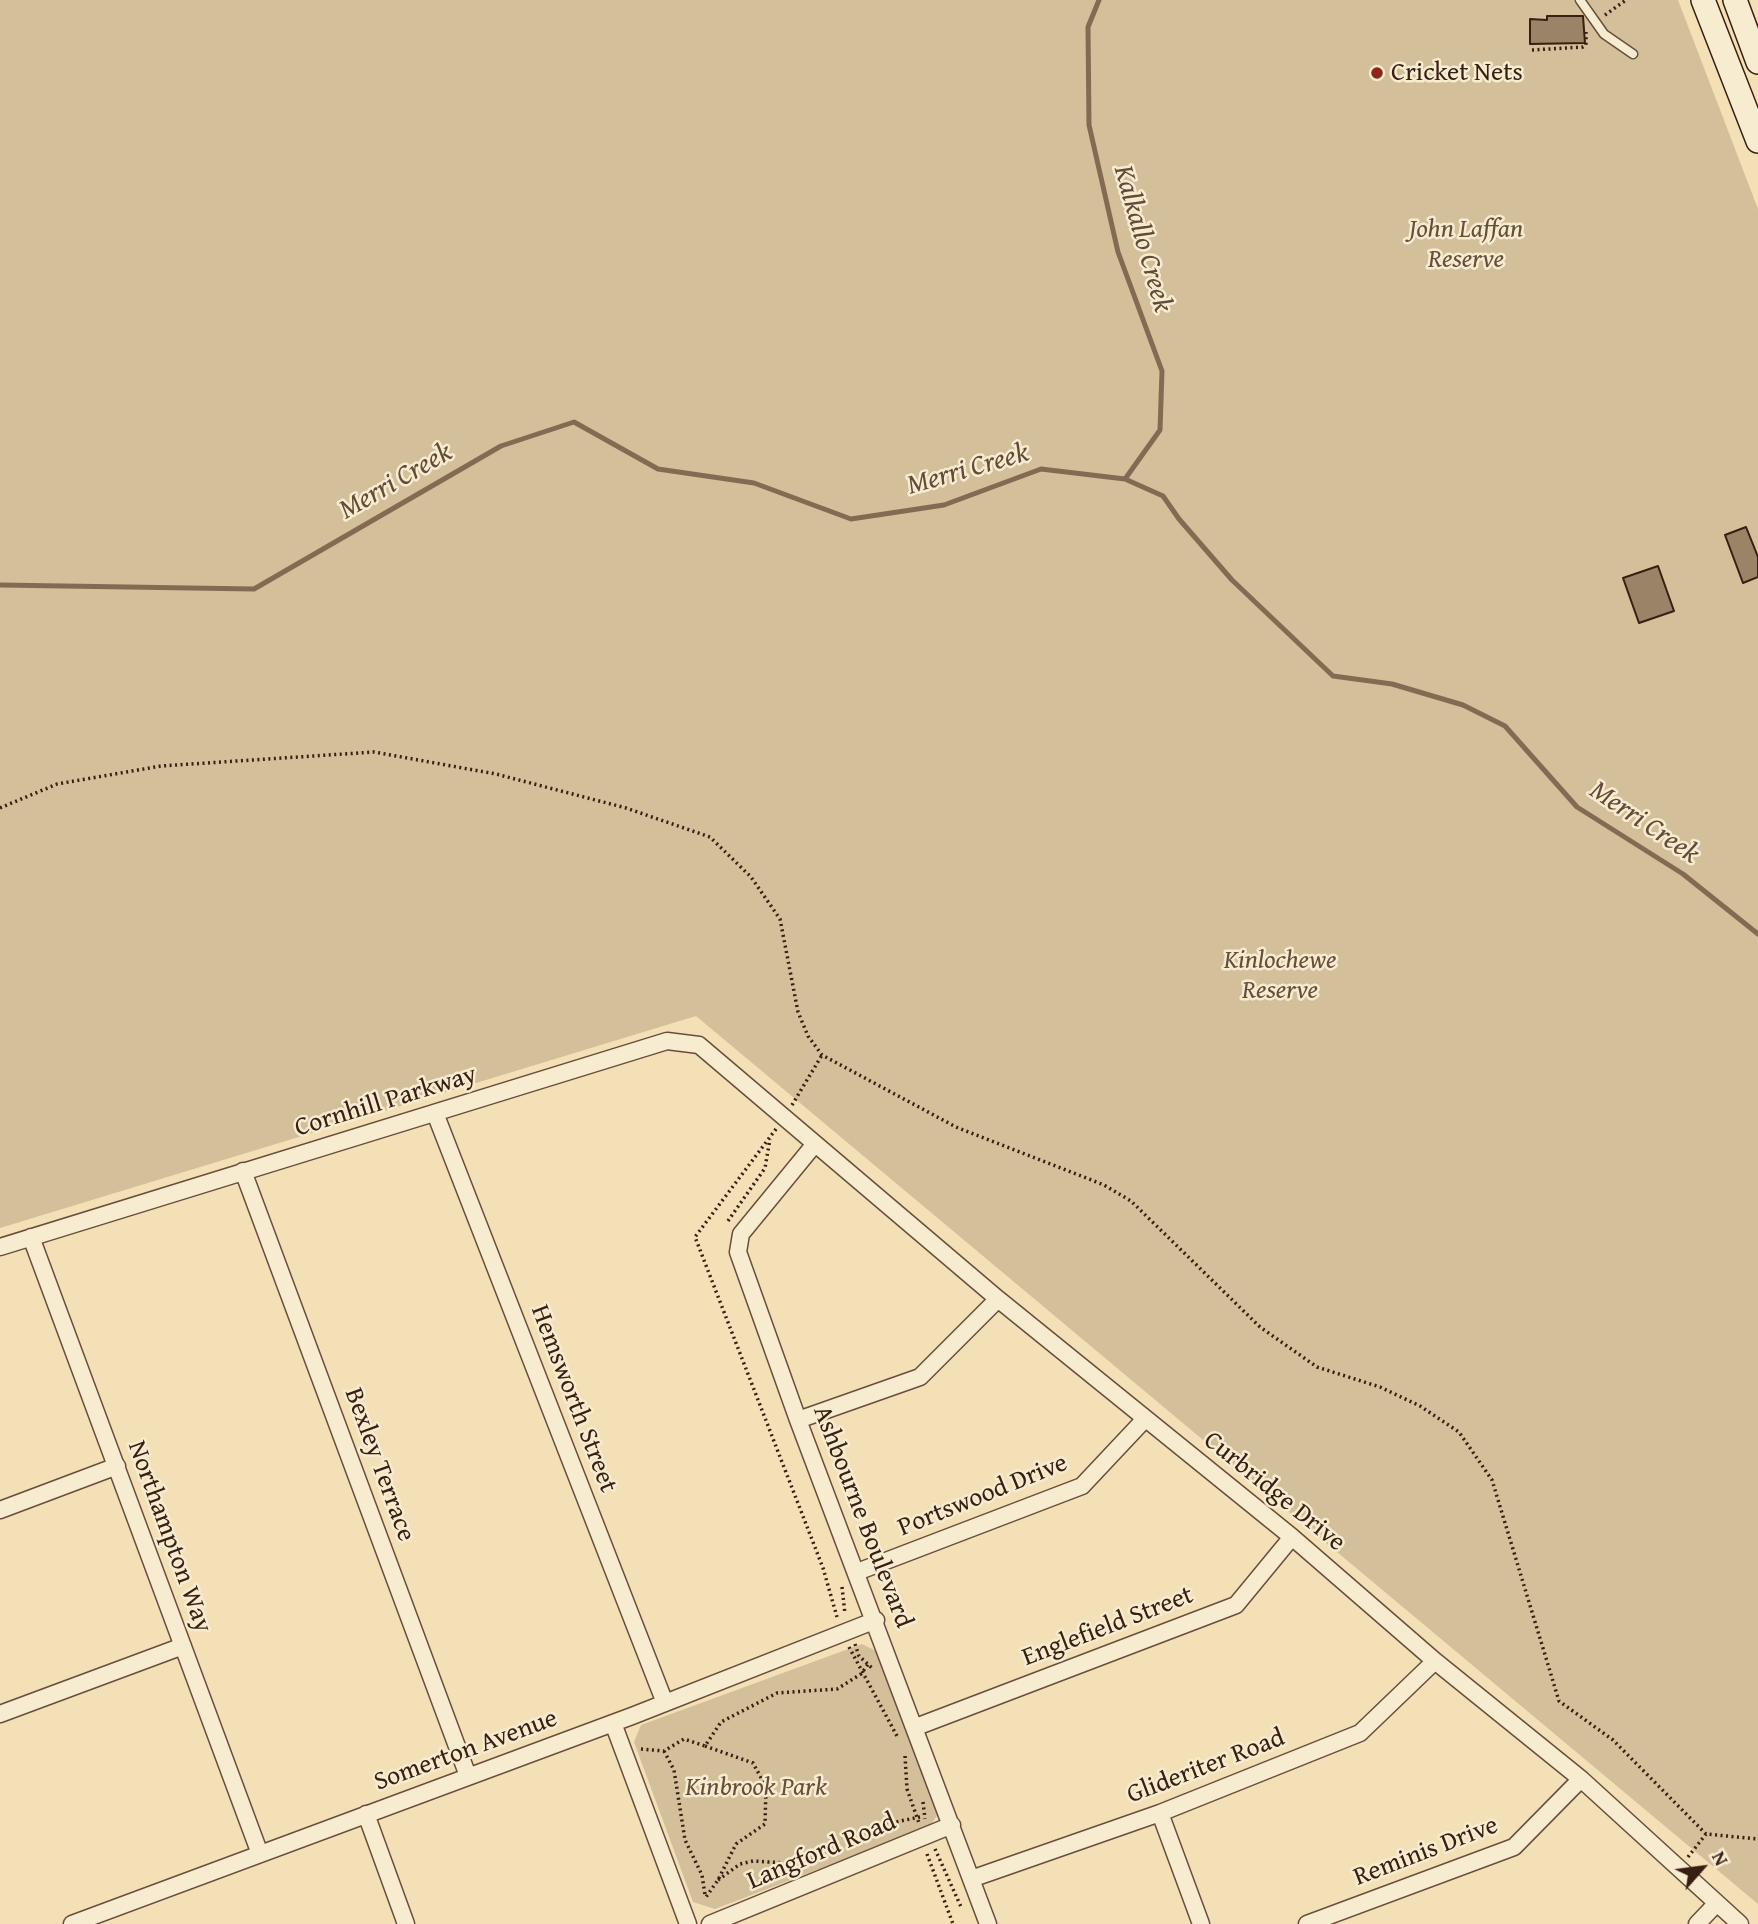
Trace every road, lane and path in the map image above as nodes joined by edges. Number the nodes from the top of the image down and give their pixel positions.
1 (1580, 0) edge
2 (1626, 0) edge
3 (1703, 0) edge
4 (1735, 0) edge
5 (1592, 22) junction
6 (1532, 50) dead end
7 (1633, 54) dead end
8 (1758, 61) edge
9 (1758, 141) edge
10 (0, 808) edge
11 (822, 1055) junction
12 (770, 1105) joint
13 (435, 1113) junction
14 (783, 1117) junction
15 (771, 1137) dead end
16 (814, 1145) junction
17 (243, 1171) junction
18 (32, 1237) junction
19 (0, 1247) edge
20 (998, 1299) junction
21 (1145, 1419) junction
22 (798, 1420) junction
23 (117, 1466) junction
24 (0, 1510) edge
25 (1292, 1537) junction
26 (857, 1572) junction
27 (876, 1620) junction
28 (842, 1632) junction
29 (183, 1646) junction
30 (871, 1653) dead end
31 (1435, 1661) junction
32 (861, 1674) junction
33 (665, 1703) junction
34 (0, 1714) edge
35 (613, 1723) junction
36 (915, 1727) junction
37 (900, 1742) dead end
38 (705, 1746) junction
39 (664, 1751) junction
40 (905, 1753) dead end
41 (625, 1756) junction
42 (468, 1776) junction
43 (1581, 1779) junction
44 (1160, 1813) junction
45 (366, 1814) junction
46 (918, 1816) junction
47 (952, 1825) junction
48 (1706, 1834) junction
49 (921, 1837) junction
50 (1758, 1839) edge
51 (856, 1848) dead end
52 (260, 1854) junction
53 (824, 1858) dead end
54 (1679, 1870) junction
55 (971, 1879) junction
56 (718, 1880) junction
57 (1716, 1904) junction
58 (746, 1918) edge
59 (72, 1924) edge
60 (406, 1924) edge
61 (688, 1924) edge
62 (710, 1924) edge
63 (953, 1924) edge
64 (988, 1924) edge
65 (1201, 1924) edge
66 (1307, 1924) edge
67 (1697, 1924) edge
68 (1740, 1924) edge

1 - 5 lane
2 - 5 path
3 - 9 main road
4 - 8 main road
5 - 6 path
5 - 7 lane
10 - 11 path
11 - 14 path
11 - 48 path
12 - 13 street, Cornhill Parkway
12 - 14 street, Curbridge Drive
13 - 17 street, Cornhill Parkway
13 - 33 street, Hemsworth Street
14 - 16 street, Curbridge Drive
15 - 28 path
16 - 20 street, Curbridge Drive
16 - 22 street, Ashbourne Boulevard
17 - 18 street, Cornhill Parkway
17 - 42 street, Bexley Terrace
18 - 19 street, Cornhill Parkway
18 - 23 street, Northampton Way
20 - 21 street, Curbridge Drive
20 - 22 street
21 - 25 street, Curbridge Drive
21 - 26 street, Portswood Drive
22 - 26 street, Ashbourne Boulevard
23 - 24 street
23 - 29 street, Northampton Way
25 - 31 street, Curbridge Drive
25 - 36 street, Englefield Street
26 - 27 street, Ashbourne Boulevard
27 - 28 street, Somerton Avenue
27 - 36 street, Ashbourne Boulevard
28 - 32 path
28 - 33 street, Somerton Avenue
29 - 34 street
29 - 52 street, Northampton Way
30 - 32 path
31 - 43 street, Curbridge Drive
31 - 44 street, Glideriter Road
32 - 37 path
32 - 38 path
33 - 35 street, Somerton Avenue
35 - 41 street
35 - 42 street, Somerton Avenue
36 - 47 street, Ashbourne Boulevard
38 - 39 path
38 - 56 path
39 - 41 path
39 - 56 path
40 - 46 path
41 - 61 street
42 - 45 street, Somerton Avenue
43 - 54 street, Curbridge Drive
43 - 66 street, Reminis Drive
44 - 55 street, Glideriter Road
44 - 65 street
45 - 52 street, Somerton Avenue
45 - 60 street
46 - 47 path
46 - 49 path
46 - 51 path
47 - 49 street, Langford Road
47 - 55 street, Ashbourne Boulevard
48 - 50 path
48 - 54 path
49 - 58 street, Langford Road
49 - 63 path
52 - 59 street, Somerton Avenue
53 - 56 path
54 - 57 street, Curbridge Drive
55 - 64 street, Ashbourne Boulevard
57 - 67 street
57 - 68 street, Curbridge Drive
58 - 62 street, Langford Road

